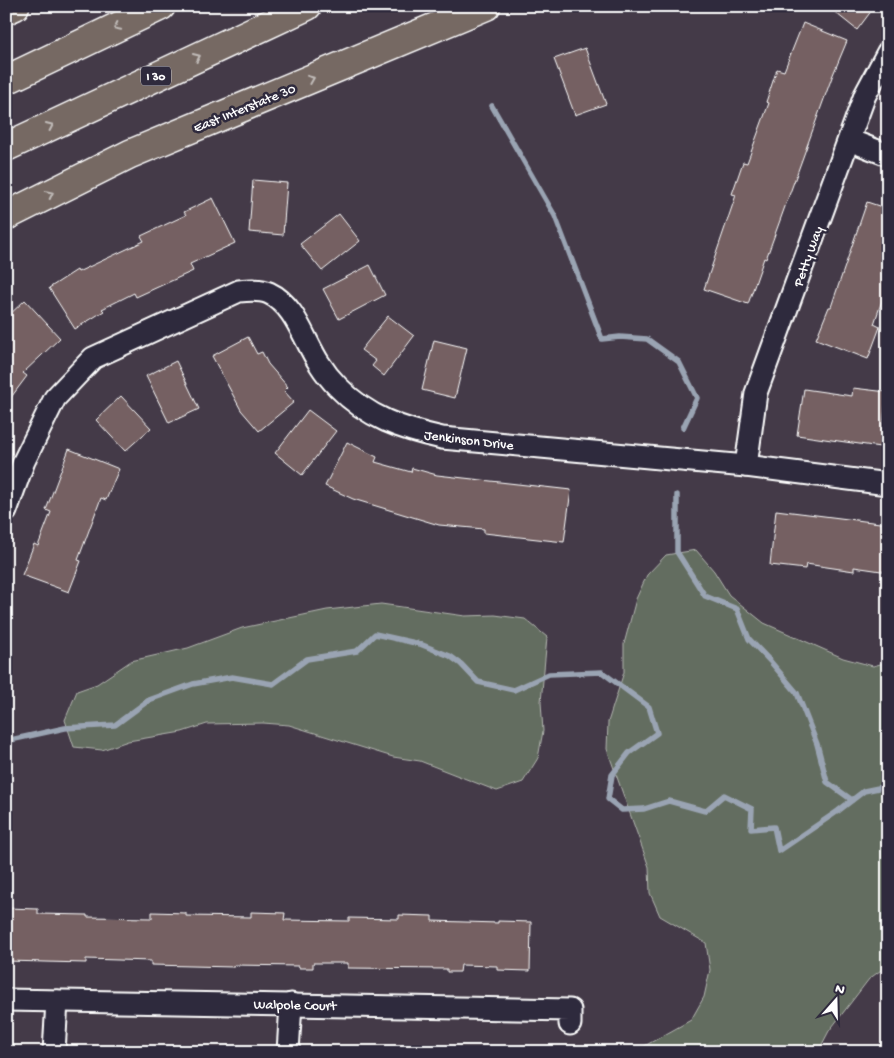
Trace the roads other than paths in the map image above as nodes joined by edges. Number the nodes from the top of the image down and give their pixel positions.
1 (15, 6) edge
2 (161, 6) edge
3 (307, 6) edge
4 (486, 6) edge
5 (6, 10) edge
6 (888, 52) edge
7 (6, 80) edge
8 (849, 140) junction
9 (6, 147) edge
10 (888, 155) edge
11 (6, 216) edge
12 (746, 466) junction
13 (888, 484) edge
14 (6, 511) edge
15 (6, 1000) edge
16 (57, 1001) junction
17 (290, 1004) junction
18 (570, 1024) dead end
19 (54, 1052) edge
20 (288, 1052) edge

1 - 5 main road
2 -> 7 main road
9 -> 3 main road, I 30
11 -> 4 main road, East Interstate 30
6 - 8 street, Petty Way
8 - 10 street
8 - 12 street, Petty Way
12 - 13 street, Jenkinson Drive
12 - 14 street, Jenkinson Drive
15 - 16 street, Walpole Court
16 - 17 street, Walpole Court
16 - 19 street
17 - 18 street, Walpole Court
17 - 20 street

